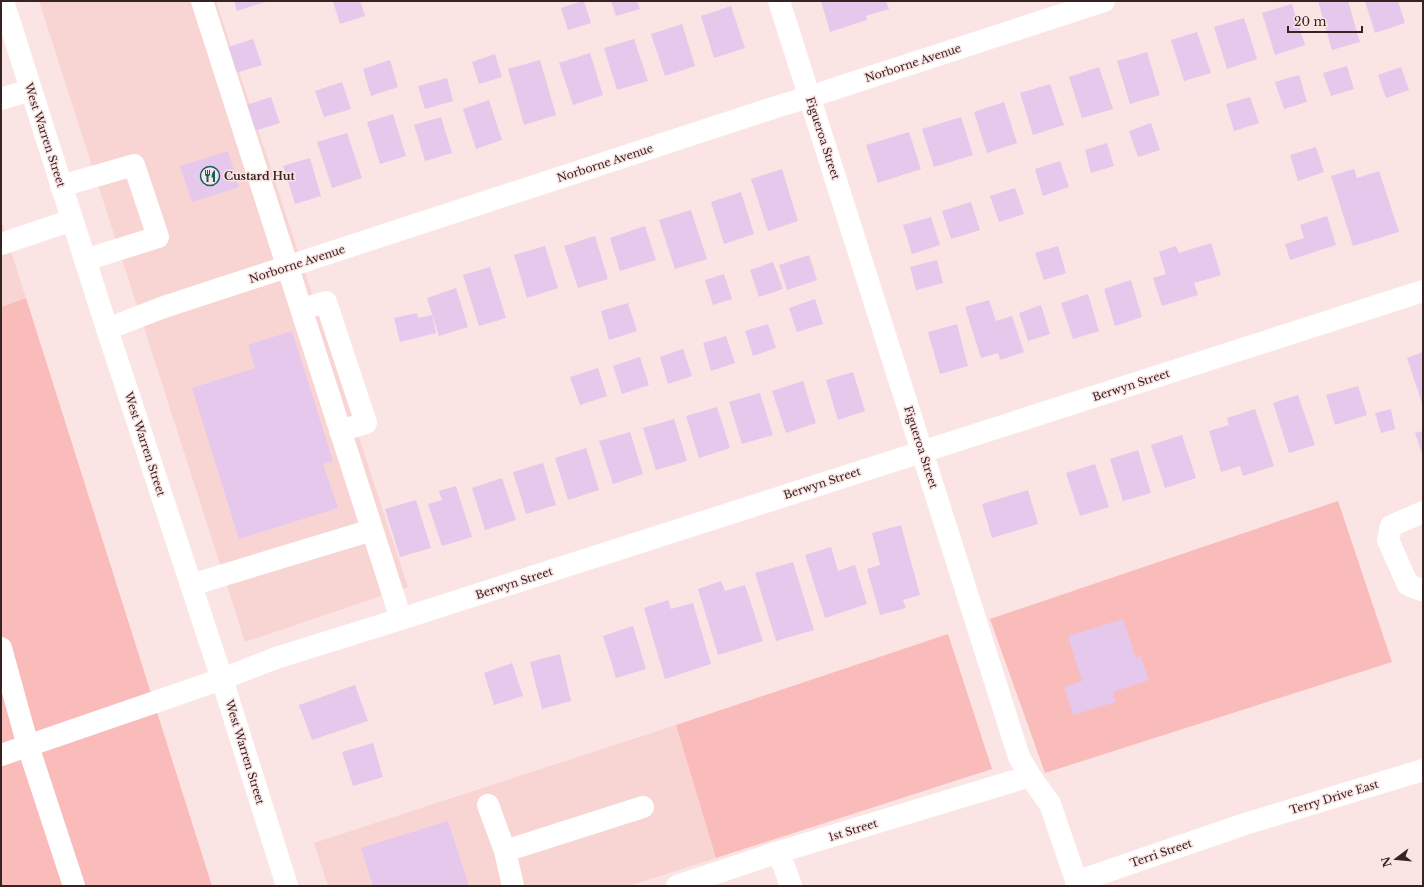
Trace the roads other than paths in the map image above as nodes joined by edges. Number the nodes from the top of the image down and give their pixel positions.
1 (3, 1) edge
2 (202, 1) edge
3 (779, 1) edge
4 (1104, 1) edge
5 (31, 90) junction
6 (809, 97) junction
7 (1, 99) edge
8 (61, 186) junction
9 (72, 220) junction
10 (1, 244) edge
11 (85, 260) junction
12 (288, 267) junction
13 (1423, 291) edge
14 (107, 329) junction
15 (922, 451) junction
16 (1423, 512) edge
17 (372, 530) junction
18 (191, 585) junction
19 (1423, 590) edge
20 (401, 619) junction
21 (1, 648) edge
22 (222, 680) junction
23 (28, 746) junction
24 (1, 755) edge
25 (1423, 770) edge
26 (1030, 776) junction
27 (488, 804) dead end
28 (643, 807) dead end
29 (1245, 824) joint
30 (505, 851) junction
31 (779, 852) junction
32 (1077, 884) edge
33 (74, 886) edge
34 (287, 886) edge
35 (513, 886) edge
36 (677, 886) edge
37 (791, 886) edge

1 - 5 street, West Warren Street
2 - 12 street
3 - 6 street, Figueroa Street
4 - 6 street, Norborne Avenue
5 - 7 street
5 - 8 street, West Warren Street
6 - 12 street, Norborne Avenue
6 - 15 street, Figueroa Street
8 - 9 street, West Warren Street
8 - 11 street
9 - 10 street
9 - 11 street, West Warren Street
11 - 14 street, West Warren Street
12 - 14 street, Norborne Avenue
12 - 17 street
13 - 15 street, Berwyn Street
14 - 18 street, West Warren Street
15 - 20 street, Berwyn Street
15 - 26 street, Figueroa Street
16 - 19 street
17 - 18 street
17 - 20 street
18 - 22 street, West Warren Street
20 - 22 street, Berwyn Street
21 - 23 street
22 - 23 street, Berwyn Street
22 - 34 street, West Warren Street
23 - 24 street, Berwyn Street
23 - 33 street
25 - 29 street, Terry Drive East
26 - 31 street, 1st Street
26 - 32 street, Figueroa Street
27 - 30 street
28 - 30 street
29 - 32 street, Terri Street
30 - 35 street
31 - 36 street, 1st Street
31 - 37 street

